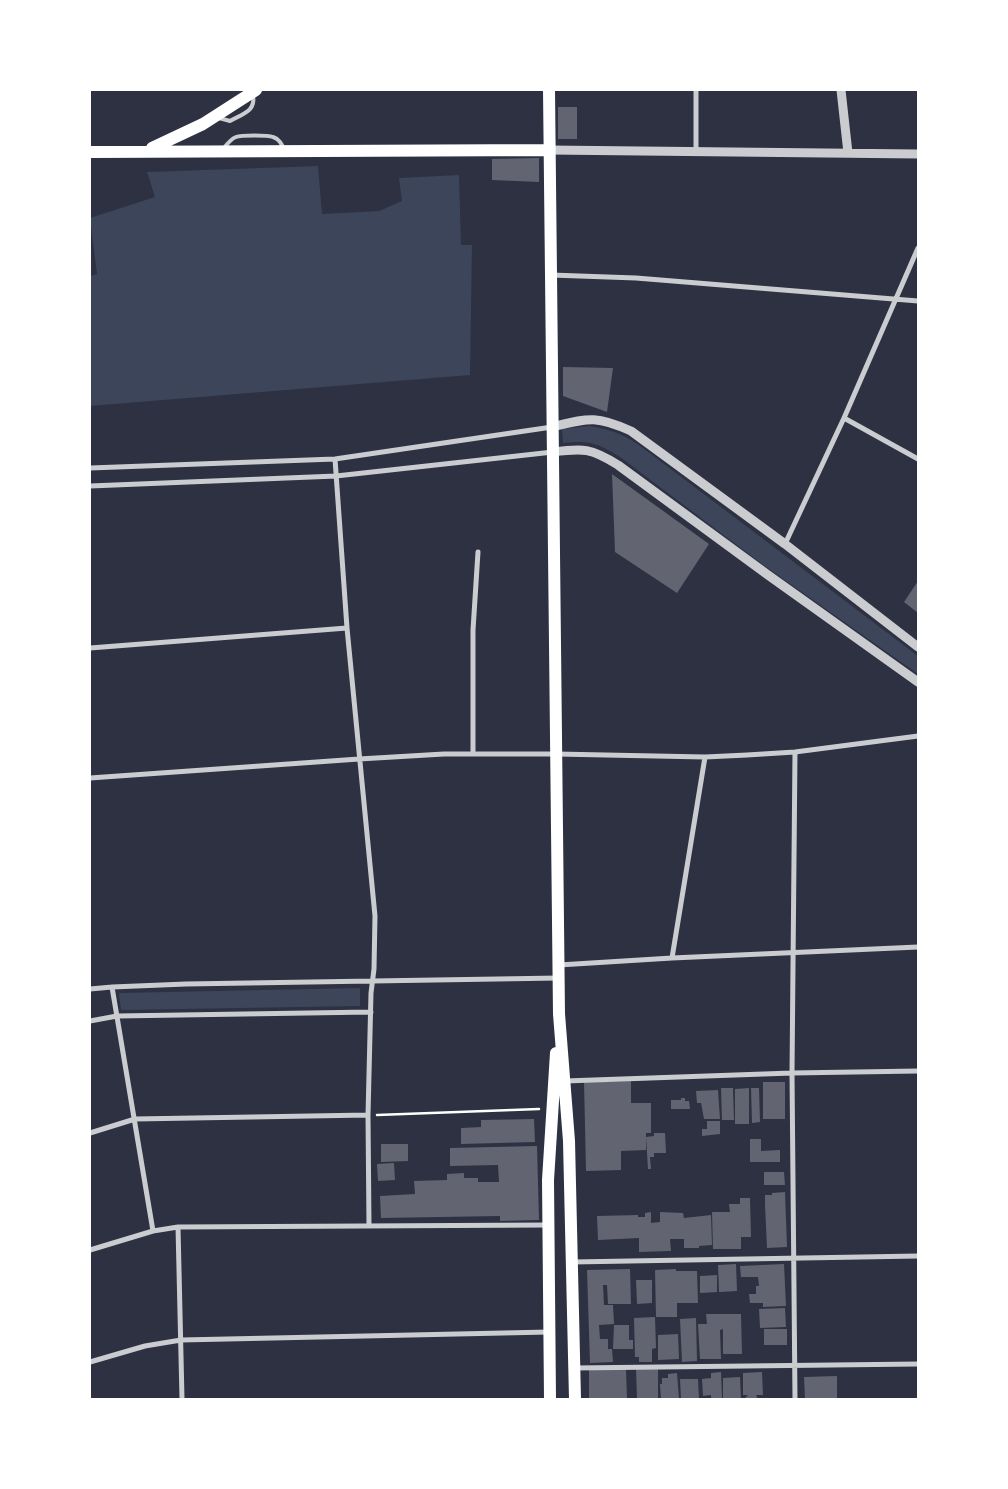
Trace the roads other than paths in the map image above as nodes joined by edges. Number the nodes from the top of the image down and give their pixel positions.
1 (549, 90) edge
2 (696, 90) edge
3 (842, 90) edge
4 (254, 92) edge
5 (203, 124) junction
6 (549, 150) junction
7 (145, 151) junction
8 (207, 151) junction
9 (90, 152) edge
10 (696, 152) junction
11 (848, 153) junction
12 (918, 154) edge
13 (918, 248) edge
14 (550, 275) junction
15 (896, 299) junction
16 (918, 301) edge
17 (844, 418) junction
18 (552, 427) junction
19 (553, 452) junction
20 (335, 459) junction
21 (918, 459) edge
22 (90, 468) edge
23 (336, 476) junction
24 (90, 486) edge
25 (785, 544) junction
26 (478, 552) dead end
27 (347, 628) junction
28 (918, 647) edge
29 (90, 648) edge
30 (918, 682) edge
31 (918, 736) edge
32 (795, 752) junction
33 (473, 754) junction
34 (556, 754) junction
35 (705, 757) junction
36 (359, 758) junction
37 (90, 778) edge
38 (918, 947) edge
39 (794, 952) junction
40 (672, 958) junction
41 (559, 972) junction
42 (373, 980) junction
43 (112, 987) junction
44 (90, 989) edge
45 (371, 1012) junction
46 (560, 1014) junction
47 (117, 1016) junction
48 (90, 1021) edge
49 (918, 1070) edge
50 (792, 1073) junction
51 (564, 1081) junction
52 (368, 1115) junction
53 (134, 1119) junction
54 (90, 1133) edge
55 (547, 1224) junction
56 (369, 1226) junction
57 (178, 1227) junction
58 (153, 1231) junction
59 (90, 1250) edge
60 (918, 1256) edge
61 (793, 1258) junction
62 (572, 1262) junction
63 (549, 1332) junction
64 (181, 1340) junction
65 (90, 1362) edge
66 (918, 1364) edge
67 (795, 1365) junction
68 (574, 1368) junction
69 (182, 1396) edge
70 (550, 1399) edge
71 (575, 1399) edge
72 (795, 1399) edge

1 - 6 main road
2 - 10 street
3 - 11 street
4 - 5 main road
5 - 7 main road
5 - 8 main road
6 - 8 main road
6 - 10 street
6 - 14 main road
7 - 8 main road
7 - 9 main road
10 - 11 street
11 - 12 street
13 - 15 street
14 - 15 street
14 - 18 main road
15 - 16 street
15 - 17 street
17 - 21 street
17 - 25 street
18 - 19 main road
18 - 20 street
18 - 25 street
19 - 23 street
19 - 30 street
19 - 34 main road
20 - 22 street
20 - 23 street
23 - 24 street
23 - 27 street
25 - 28 street
26 - 33 street
27 - 29 street
27 - 36 street
31 - 32 street
32 - 35 street
32 - 39 street
33 - 34 street
33 - 36 street
34 - 35 street
34 - 41 main road
35 - 40 street
36 - 37 street
36 - 42 street
38 - 39 street
39 - 40 street
39 - 50 street
40 - 41 street
41 - 42 street
41 - 46 main road
42 - 43 street
42 - 45 street
43 - 44 street
43 - 47 street
45 - 47 street
45 - 52 street
46 - 51 main road
46 - 55 main road
47 - 48 street
47 - 53 street
49 - 50 street
50 - 51 street
50 - 61 street
51 - 62 main road
52 - 53 street
52 - 56 street
53 - 54 street
53 - 58 street
55 - 56 street
55 - 63 main road
56 - 57 street
57 - 58 street
57 - 64 street
58 - 59 street
60 - 61 street
61 - 62 street
61 - 67 street
62 - 68 main road
63 - 64 street
63 - 70 main road
64 - 65 street
64 - 69 street
66 - 67 street
67 - 68 street
67 - 72 street
68 - 71 main road

